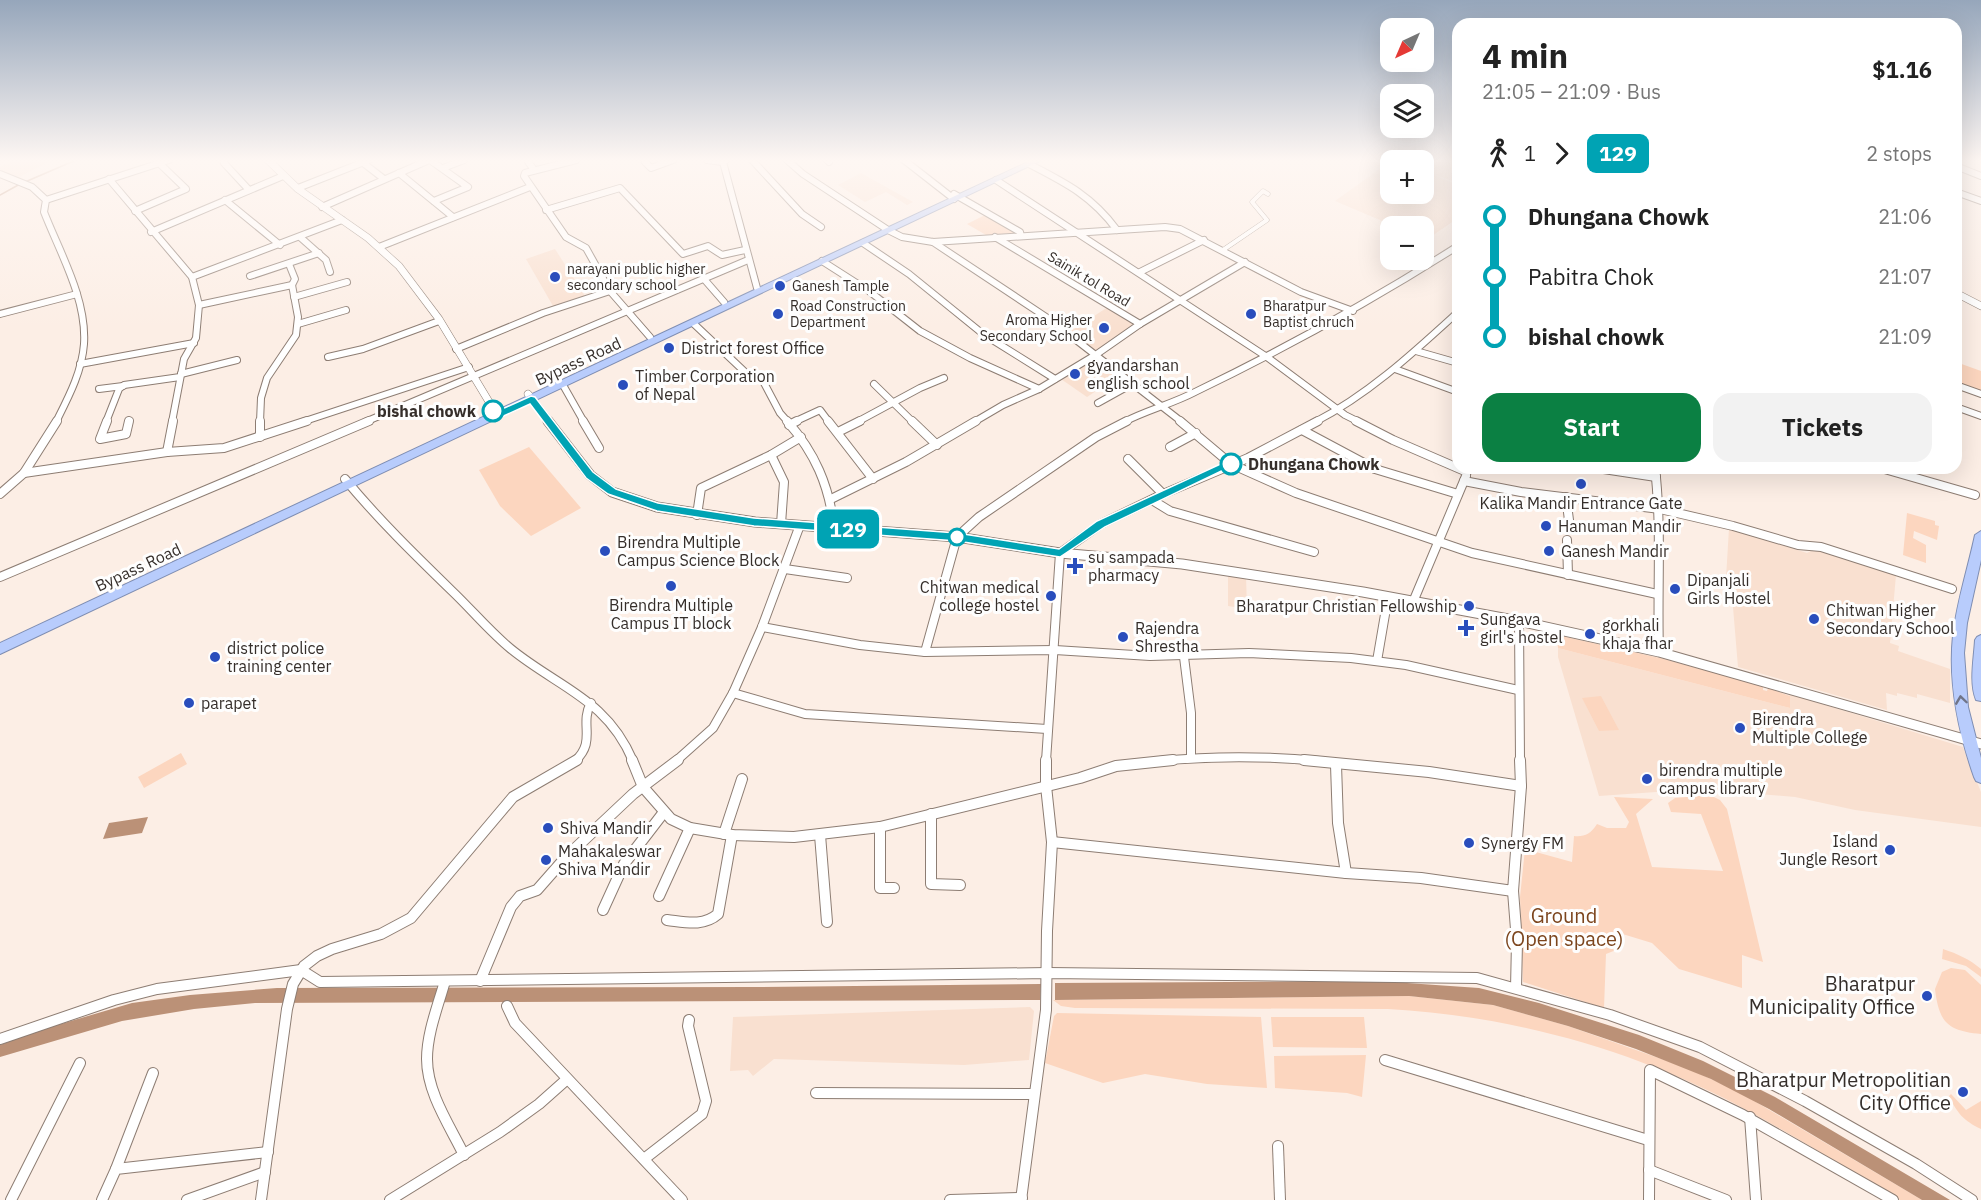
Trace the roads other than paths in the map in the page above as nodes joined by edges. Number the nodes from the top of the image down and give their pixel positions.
1 (46, 216) edge
2 (139, 216) edge
3 (187, 216) edge
4 (244, 216) edge
5 (336, 216) edge
6 (550, 216) edge
7 (647, 216) edge
8 (737, 216) edge
9 (805, 216) edge
10 (867, 216) edge
11 (914, 216) edge
12 (990, 216) edge
13 (1053, 216) edge
14 (1107, 216) edge
15 (1264, 216) edge
16 (453, 217) edge
17 (342, 220) junction
18 (821, 227) dead end
19 (887, 229) junction
20 (1117, 230) junction
21 (151, 231) junction
22 (1078, 232) junction
23 (1021, 236) junction
24 (300, 237) junction
25 (995, 237) junction
26 (1204, 240) junction
27 (933, 242) junction
28 (863, 243) junction
29 (279, 245) junction
30 (379, 247) junction
31 (745, 249) junction
32 (1223, 250) junction
33 (1452, 250) edge
34 (319, 253) junction
35 (748, 260) junction
36 (822, 261) junction
37 (1245, 262) junction
38 (289, 264) junction
39 (330, 272) dead end
40 (1140, 272) junction
41 (250, 276) dead end
42 (192, 277) junction
43 (704, 279) junction
44 (347, 282) dead end
45 (291, 285) junction
46 (757, 288) junction
47 (610, 291) junction
48 (76, 294) junction
49 (1962, 295) edge
50 (294, 297) junction
51 (1181, 300) junction
52 (724, 302) junction
53 (199, 305) junction
54 (1981, 306) edge
55 (346, 310) dead end
56 (1353, 311) junction
57 (627, 312) junction
58 (0, 314) edge
59 (1452, 318) edge
60 (439, 321) junction
61 (693, 323) junction
62 (298, 324) junction
63 (1140, 324) junction
64 (650, 337) junction
65 (194, 343) junction
66 (456, 349) junction
67 (1416, 351) junction
68 (1096, 354) junction
69 (328, 357) dead end
70 (1267, 357) junction
71 (237, 360) dead end
72 (1452, 361) edge
73 (80, 364) junction
74 (468, 367) junction
75 (1395, 369) junction
76 (180, 375) junction
77 (474, 376) junction
78 (944, 378) dead end
79 (1055, 379) junction
80 (1134, 383) junction
81 (874, 384) dead end
82 (124, 385) junction
83 (563, 385) junction
84 (1962, 387) edge
85 (99, 389) dead end
86 (1039, 389) junction
87 (1452, 390) edge
88 (1981, 394) edge
89 (530, 397) junction
90 (895, 403) junction
91 (1098, 403) dead end
92 (1163, 405) junction
93 (1962, 409) edge
94 (1338, 410) junction
95 (495, 413) junction
96 (1981, 416) edge
97 (129, 421) dead end
98 (789, 425) junction
99 (1302, 430) junction
100 (838, 432) junction
101 (1196, 433) junction
102 (260, 437) junction
103 (801, 438) junction
104 (937, 445) junction
105 (1170, 447) dead end
106 (599, 448) dead end
107 (167, 452) junction
108 (771, 454) junction
109 (1128, 459) dead end
110 (1231, 464) junction
111 (1452, 464) edge
112 (24, 473) junction
113 (1467, 474) edge
114 (1636, 474) edge
115 (1656, 474) edge
116 (1902, 474) edge
117 (1656, 477) junction
118 (873, 479) junction
119 (1464, 481) junction
120 (347, 482) junction
121 (4, 486) edge
122 (0, 494) edge
123 (1162, 494) junction
124 (1458, 494) junction
125 (1975, 495) dead end
126 (1566, 497) junction
127 (831, 499) junction
128 (1152, 500) junction
129 (1660, 509) junction
130 (697, 515) junction
131 (1569, 520) dead end
132 (781, 524) junction
133 (800, 525) junction
134 (834, 527) junction
135 (1981, 535) edge
136 (957, 537) junction
137 (1567, 540) dead end
138 (1439, 542) junction
139 (1314, 552) dead end
140 (1060, 553) junction
141 (785, 569) junction
142 (1568, 575) junction
143 (0, 577) edge
144 (847, 578) dead end
145 (1952, 589) dead end
146 (1657, 594) junction
147 (1388, 597) junction
148 (1413, 602) junction
149 (1519, 621) junction
150 (762, 627) junction
151 (1981, 640) edge
152 (0, 642) edge
153 (0, 649) edge
154 (1054, 650) junction
155 (925, 652) junction
156 (1659, 652) junction
157 (1184, 657) junction
158 (1377, 661) junction
159 (1518, 690) junction
160 (733, 693) junction
161 (1981, 696) edge
162 (591, 703) junction
163 (1047, 729) junction
164 (1975, 742) edge
165 (1191, 758) junction
166 (1336, 765) junction
167 (1981, 777) edge
168 (742, 779) dead end
169 (1046, 786) junction
170 (1521, 786) junction
171 (643, 787) junction
172 (664, 812) junction
173 (931, 814) junction
174 (880, 827) junction
175 (690, 828) junction
176 (728, 835) junction
177 (820, 835) junction
178 (1052, 842) junction
179 (1346, 873) junction
180 (960, 885) dead end
181 (894, 888) dead end
182 (1513, 891) junction
183 (659, 896) dead end
184 (603, 910) dead end
185 (667, 920) dead end
186 (827, 922) dead end
187 (301, 970) junction
188 (1048, 976) junction
189 (445, 981) junction
190 (480, 981) junction
191 (1516, 988) junction
192 (507, 1006) dead end
193 (689, 1020) dead end
194 (0, 1039) edge
195 (1385, 1060) dead end
196 (80, 1063) dead end
197 (153, 1073) dead end
198 (566, 1080) junction
199 (816, 1093) dead end
200 (1034, 1094) junction
201 (1750, 1117) junction
202 (1648, 1140) junction
203 (1278, 1146) dead end
204 (268, 1152) junction
205 (464, 1155) junction
206 (644, 1159) junction
207 (116, 1169) junction
208 (1649, 1170) junction
209 (265, 1172) junction
210 (1022, 1199) edge
211 (11, 1200) edge
212 (102, 1200) edge
213 (187, 1200) edge
214 (261, 1200) edge
215 (390, 1200) edge
216 (682, 1200) edge
217 (950, 1200) edge
218 (1280, 1200) edge
219 (1649, 1200) edge
220 (1726, 1200) edge
221 (1756, 1200) edge
222 (1893, 1200) edge
223 (1972, 1200) edge

1 - 48 street
2 - 21 street
3 - 21 street
4 - 29 street
5 - 17 street
6 - 47 street
7 - 31 street
8 - 31 street
9 - 18 street
10 - 19 street
11 - 19 highway, Bypass Road
12 - 23 street
13 - 22 street
14 - 20 street
15 - 32 street
16 - 30 street
17 - 24 street
17 - 30 street
19 - 27 street
19 - 28 highway, Bypass Road
19 - 46 highway, Bypass Road
20 - 22 street
20 - 26 street
21 - 42 street
22 - 23 street
22 - 40 street
23 - 25 street
24 - 29 street
24 - 34 street
25 - 27 street
25 - 63 street, Sainik tol Road
26 - 32 street
26 - 40 street
27 - 68 street
28 - 36 highway, Bypass Road
28 - 79 street
29 - 42 street
30 - 60 street
31 - 35 street
32 - 37 street
33 - 56 street
34 - 38 street
34 - 39 street
35 - 43 street
35 - 46 street
36 - 61 highway, Bypass Road
36 - 86 street
37 - 51 street
37 - 56 street
38 - 41 street
38 - 45 street
40 - 51 street
42 - 53 street
43 - 52 street
43 - 57 street
44 - 50 street
45 - 50 street
45 - 53 street
46 - 52 highway, Bypass Road
47 - 57 street
47 - 66 street
48 - 58 street
48 - 73 street
49 - 54 street
50 - 62 street
51 - 63 street
51 - 70 street
52 - 64 highway, Bypass Road
53 - 65 street
55 - 62 street
56 - 70 street
57 - 64 street
57 - 77 street
59 - 67 street
60 - 66 street
60 - 69 street
61 - 83 highway, Bypass Road
61 - 98 street
62 - 102 street
63 - 68 street
64 - 89 highway, Bypass Road
65 - 73 street
65 - 76 street
66 - 74 street
67 - 72 street
67 - 75 street
68 - 79 street
68 - 80 street
70 - 92 street
70 - 94 street
71 - 76 street
73 - 112 street
74 - 77 street
74 - 102 street
75 - 87 street
75 - 94 street
76 - 82 street
76 - 107 street
77 - 95 street
77 - 143 street
78 - 90 street
79 - 86 street
80 - 91 street
80 - 92 street
81 - 90 street
82 - 85 street
82 - 97 street
83 - 89 highway, Bypass Road
83 - 106 street
84 - 88 street
86 - 104 street
89 - 95 highway, Bypass Road
89 - 130 street
90 - 100 street
90 - 104 street
92 - 101 street
92 - 136 street
93 - 96 street
94 - 99 street
94 - 111 street
95 - 120 highway, Bypass Road
98 - 100 street
98 - 103 street
99 - 110 street
99 - 124 street
100 - 118 street
101 - 105 street
101 - 110 street
102 - 107 street
103 - 108 street
103 - 127 street
104 - 118 street
107 - 112 street
108 - 130 street
108 - 132 street
109 - 123 street
110 - 123 street
110 - 138 street
112 - 121 street
113 - 119 street
114 - 117 street
115 - 117 street
116 - 125 street
117 - 129 street
118 - 127 street
119 - 124 street
119 - 126 street
120 - 152 highway, Bypass Road
120 - 153 highway, Bypass Road
120 - 162 street
121 - 122 street
123 - 128 street
124 - 138 street
126 - 129 street
126 - 131 street
127 - 134 street
128 - 139 street
128 - 140 street
129 - 145 street
129 - 146 street
130 - 132 street
132 - 133 street
133 - 134 street
133 - 141 street
134 - 136 street
164 -> 135 highway
136 - 140 street
136 - 155 street
137 - 142 street
138 - 142 street
138 - 148 street
140 - 147 street
140 - 154 street
141 - 144 street
141 - 150 street
142 - 146 street
146 - 156 street
147 - 148 street
147 - 158 street
148 - 149 street
149 - 156 street
149 - 159 street
150 - 155 street
150 - 160 street
151 - 161 highway
154 - 155 street
154 - 157 street
154 - 163 street
156 - 164 street
157 - 158 street
157 - 165 street
158 - 159 street
159 - 170 street
160 - 163 street
160 - 171 street
162 - 171 street
162 - 187 street
163 - 169 street
164 - 167 highway
165 - 166 street
165 - 169 street
166 - 170 street
166 - 179 street
168 - 176 street
169 - 173 street
169 - 178 street
170 - 182 street
171 - 172 street
171 - 190 street
172 - 175 street
172 - 184 street
173 - 174 street
173 - 180 street
174 - 177 street
174 - 181 street
175 - 176 street
175 - 183 street
176 - 177 street
176 - 185 street
177 - 186 street
178 - 179 street
178 - 188 street
179 - 182 street
182 - 191 street
187 - 189 street
187 - 194 street
187 - 204 street
188 - 190 street
188 - 191 street
188 - 200 street
189 - 190 street
189 - 205 street
191 - 223 street
192 - 198 street
193 - 206 street
195 - 202 street
196 - 211 street
197 - 207 street
198 - 205 street
198 - 206 street
199 - 200 street
200 - 210 street
201 - 202 street
201 - 221 street
201 - 222 street
202 - 208 street
203 - 218 street
204 - 207 street
204 - 209 street
205 - 215 street
206 - 216 street
207 - 212 street
208 - 219 street
208 - 220 street
209 - 213 street
209 - 214 street
210 - 217 street

